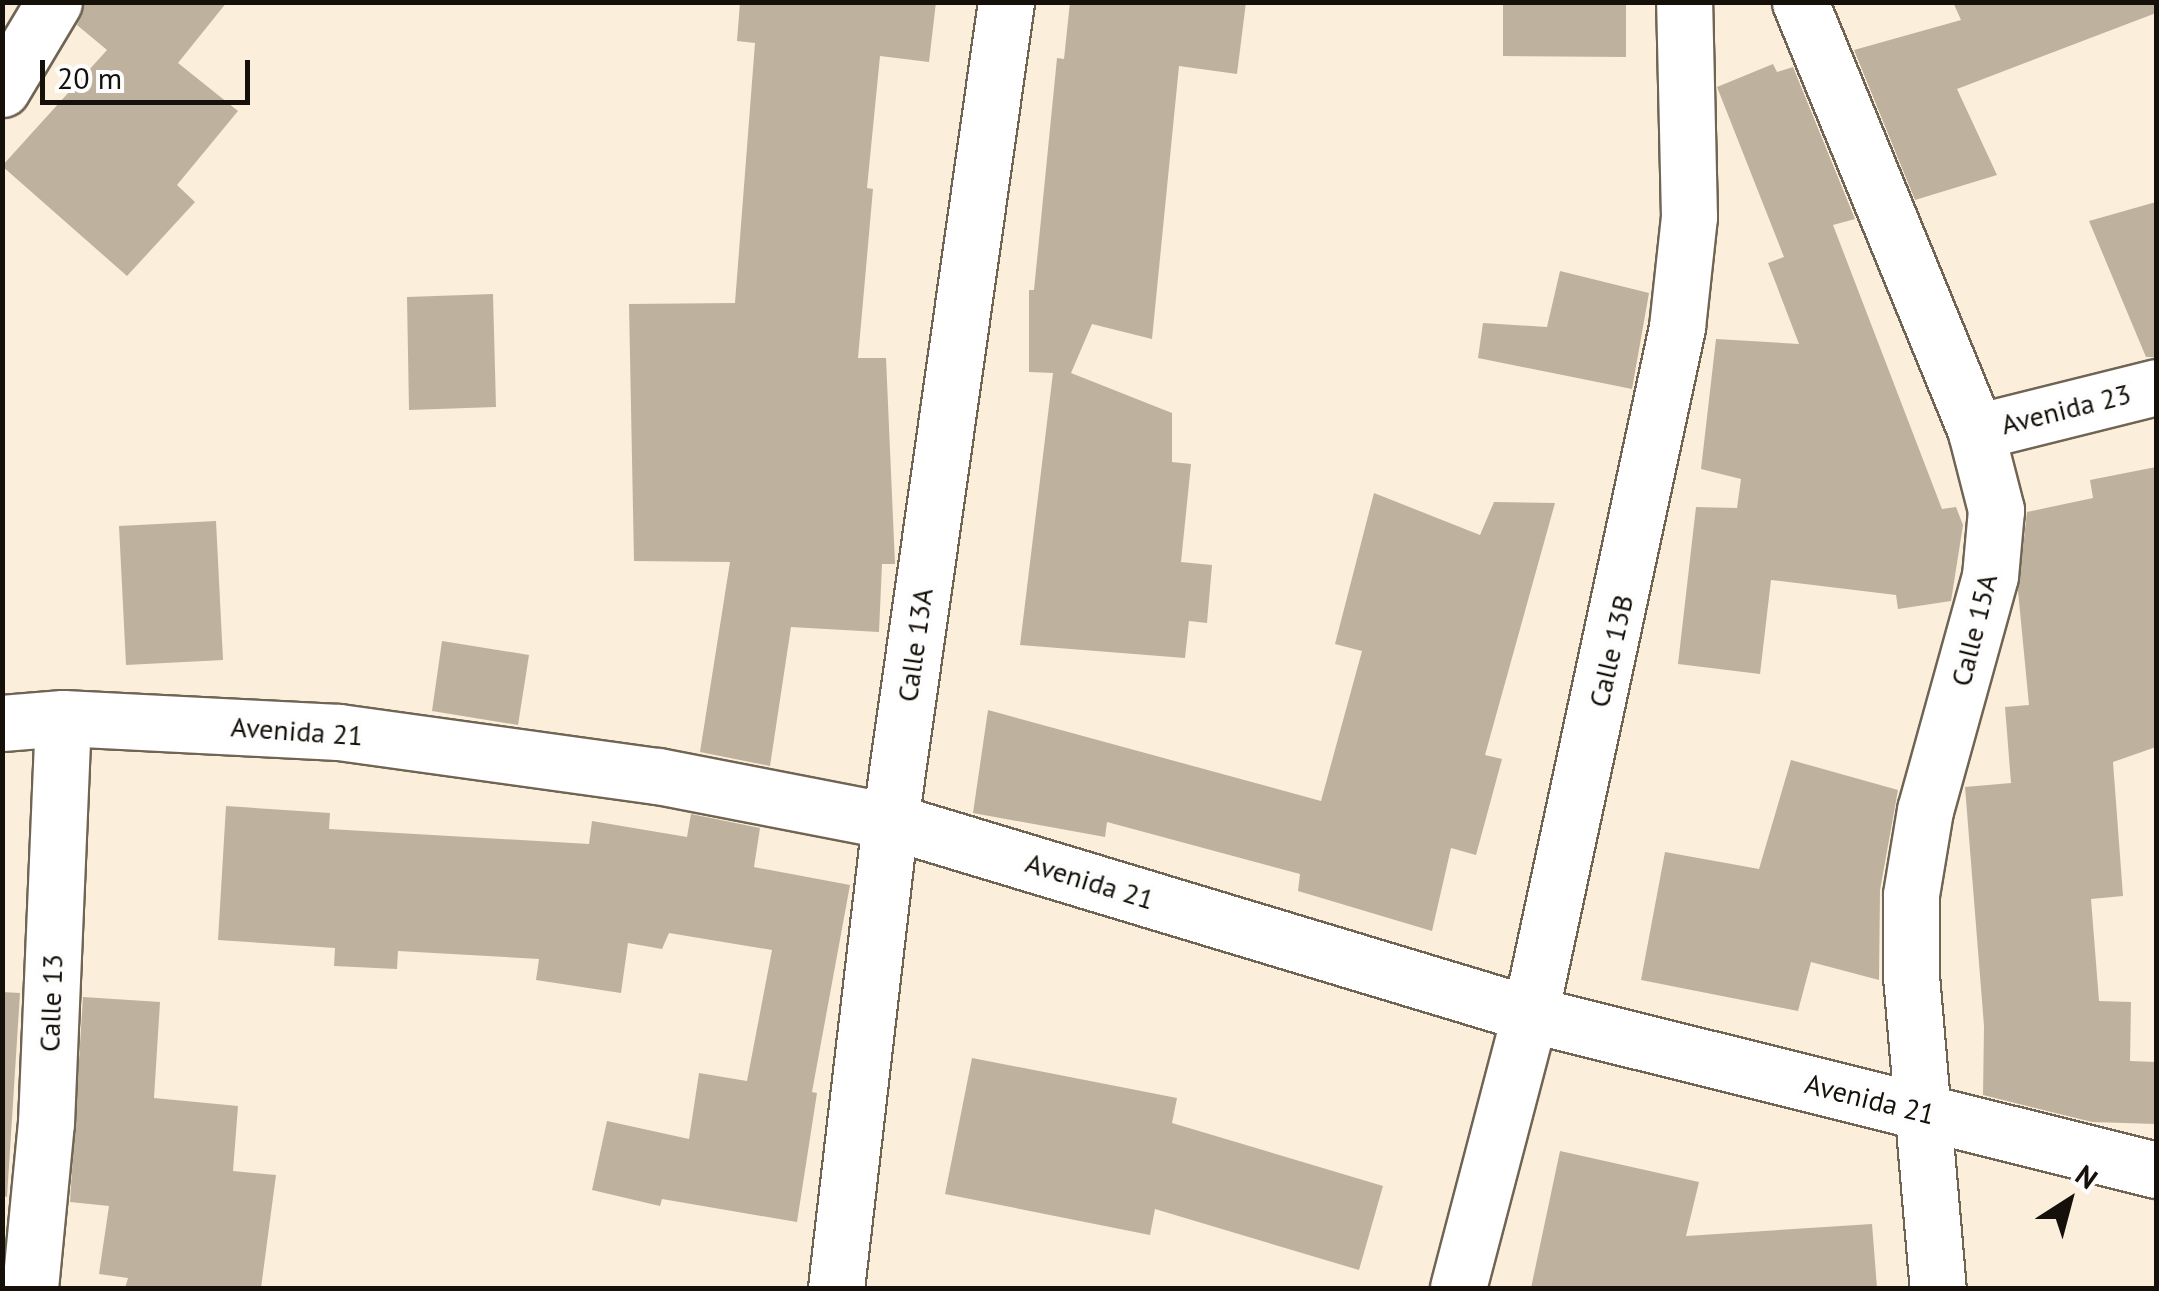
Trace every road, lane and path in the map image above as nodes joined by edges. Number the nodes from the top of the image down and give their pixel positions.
1 (54, 2) edge
2 (1006, 2) edge
3 (1684, 2) edge
4 (1800, 2) edge
5 (2, 89) edge
6 (2156, 387) edge
7 (1976, 432) junction
8 (63, 718) junction
9 (2, 723) edge
10 (890, 821) junction
11 (1530, 1014) junction
12 (1923, 1112) junction
13 (2156, 1170) edge
14 (30, 1288) edge
15 (836, 1288) edge
16 (1458, 1288) edge
17 (1938, 1288) edge

1 - 5 street
2 - 10 street, Calle 13A
3 - 11 street, Calle 13B
4 - 7 street, Calle 15A
6 - 7 street, Avenida 23
7 - 12 street, Calle 15A
8 - 9 street, Avenida 21
8 - 10 street, Avenida 21
8 - 14 street, Calle 13
10 - 11 street, Avenida 21
10 - 15 street, Calle 13A
11 - 12 street, Avenida 21
11 - 16 street, Calle 13B
12 - 13 street, Avenida 21
12 - 17 street, Calle 15A

